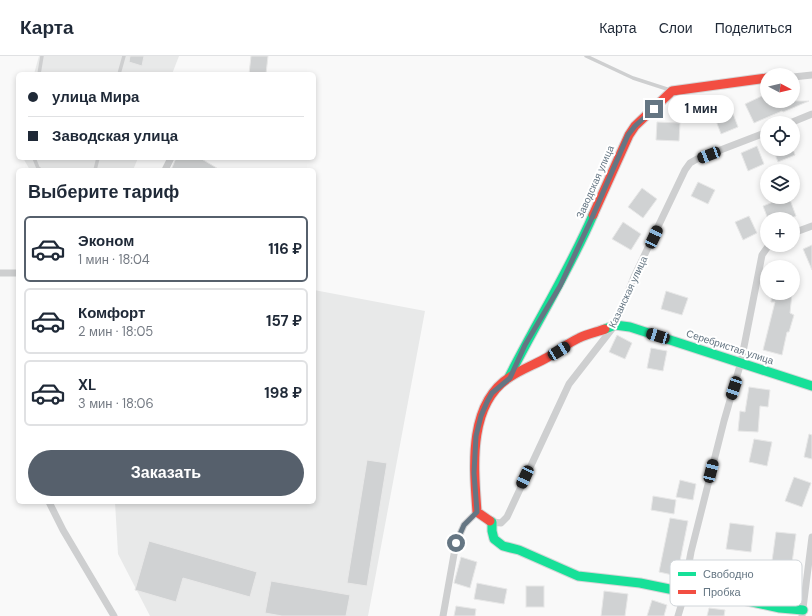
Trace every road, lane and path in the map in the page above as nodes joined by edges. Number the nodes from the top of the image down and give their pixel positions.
1 (42, 56) edge
2 (124, 56) edge
3 (586, 56) edge
4 (38, 72) edge
5 (120, 72) edge
6 (812, 75) edge
7 (800, 76) edge
8 (760, 79) edge
9 (672, 91) junction
10 (812, 114) edge
11 (800, 119) edge
12 (760, 135) edge
13 (812, 226) edge
14 (800, 230) edge
15 (764, 252) edge
16 (0, 273) edge
17 (16, 273) edge
18 (615, 325) junction
19 (741, 362) junction
20 (510, 378) junction
21 (812, 386) edge
22 (50, 504) edge
23 (477, 512) junction
24 (492, 522) junction
25 (812, 537) edge
26 (690, 560) edge
27 (670, 589) edge
28 (680, 606) edge
29 (771, 606) edge
30 (802, 613) edge
31 (114, 616) edge
32 (444, 616) edge
33 (678, 616) edge

1 - 4 lane
2 - 5 lane
3 - 9 lane
6 - 7 street
8 - 9 street
9 - 20 street, Заводская улица
10 - 11 street
12 - 18 street, Казанская улица
13 - 14 street
15 - 19 street
16 - 17 street
18 - 19 street, Серебристая улица
18 - 20 street, Серебристая улица
18 - 24 street, Казанская улица
19 - 21 street, Серебристая улица
19 - 26 street
20 - 23 street
22 - 31 street
23 - 24 street
23 - 32 street
24 - 27 street
25 - 30 street
28 - 33 street
29 - 30 street

